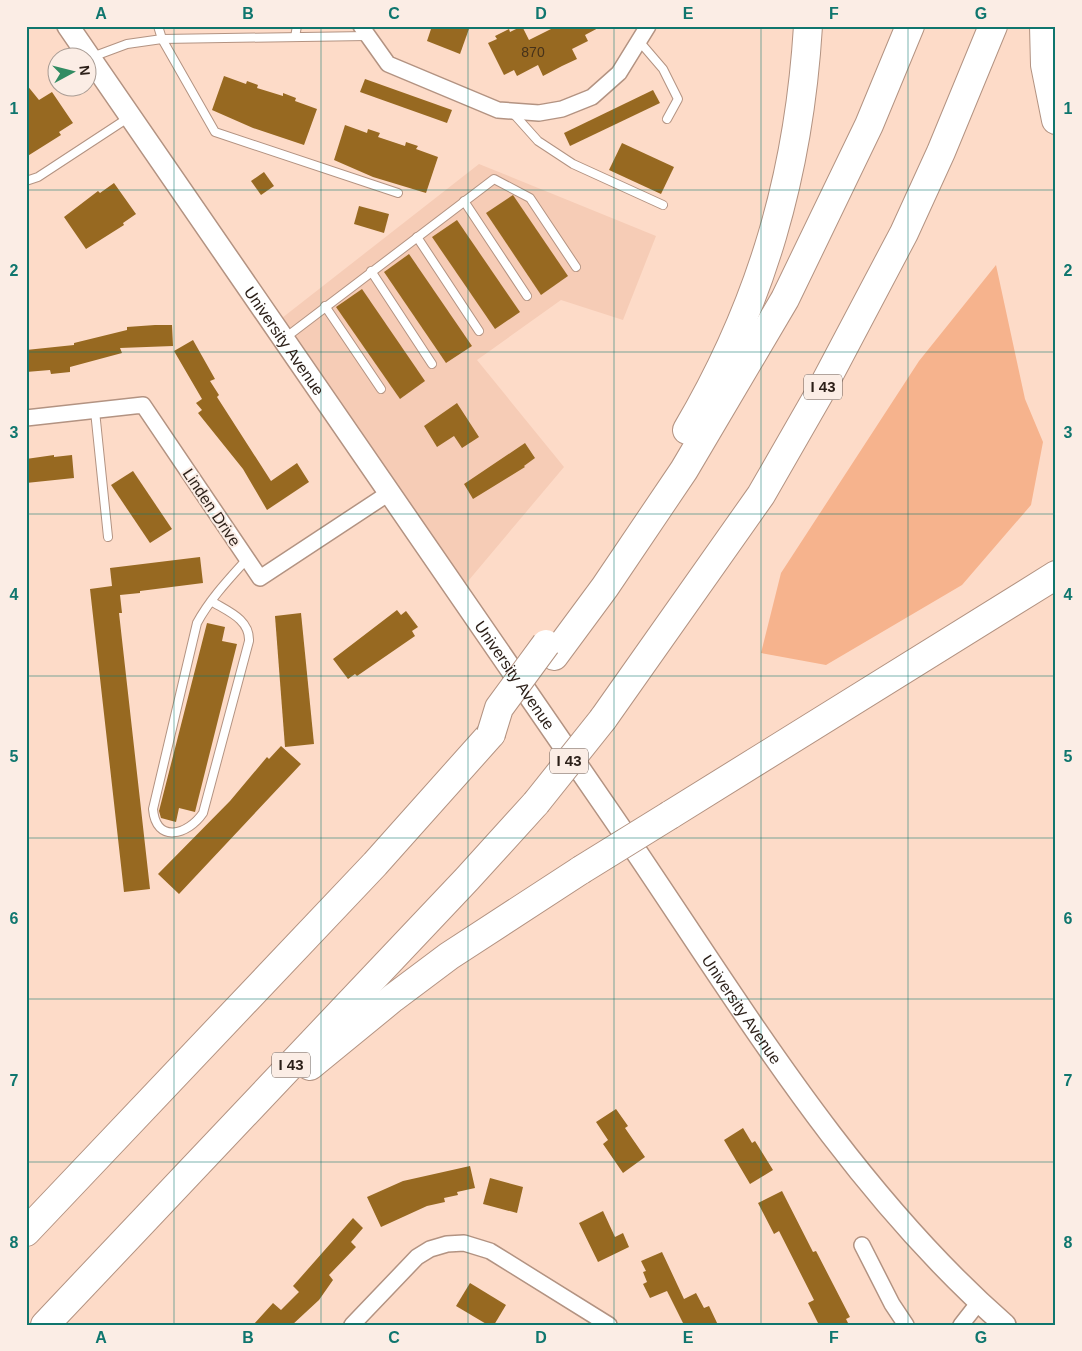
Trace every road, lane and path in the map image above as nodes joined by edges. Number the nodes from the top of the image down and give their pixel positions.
1 (68, 26) edge
2 (158, 26) edge
3 (297, 26) edge
4 (648, 26) edge
5 (808, 26) edge
6 (910, 26) edge
7 (993, 26) edge
8 (1044, 26) edge
9 (364, 31) edge
10 (295, 37) junction
11 (162, 39) junction
12 (639, 41) junction
13 (83, 48) edge
14 (98, 55) edge
15 (98, 70) edge
16 (512, 112) junction
17 (130, 116) junction
18 (668, 119) dead end
19 (1056, 120) edge
20 (26, 181) edge
21 (398, 193) dead end
22 (464, 201) junction
23 (663, 204) dead end
24 (417, 237) junction
25 (576, 267) dead end
26 (371, 271) junction
27 (527, 296) dead end
28 (325, 306) junction
29 (479, 331) dead end
30 (283, 339) junction
31 (432, 364) dead end
32 (381, 389) dead end
33 (95, 410) junction
34 (26, 418) edge
35 (389, 493) junction
36 (108, 537) dead end
37 (248, 559) junction
38 (1056, 576) edge
39 (211, 601) junction
40 (550, 650) junction
41 (256, 1101) junction
42 (26, 1232) edge
43 (862, 1244) dead end
44 (979, 1302) junction
45 (45, 1325) edge
46 (352, 1325) edge
47 (610, 1325) edge
48 (906, 1325) edge
49 (960, 1325) edge
50 (1005, 1325) edge

1 - 13 main road, University Avenue
2 - 11 lane
3 - 10 lane
4 - 12 street
5 - 40 highway
6 - 40 highway
7 - 41 highway, I 43, bridge
8 - 19 highway
9 - 10 lane
9 - 16 street
10 - 11 lane
11 - 14 lane
11 - 21 lane
12 - 16 street
12 - 18 lane
15 - 17 main road, University Avenue
16 - 23 lane
17 - 20 lane
17 - 30 main road, University Avenue
22 - 24 lane
22 - 25 lane
22 - 27 lane
24 - 26 lane
24 - 29 lane
26 - 28 lane
26 - 31 lane
28 - 30 lane
28 - 32 lane
30 - 35 main road, University Avenue
33 - 34 street, Linden Drive
33 - 36 lane
33 - 37 street, Linden Drive
35 - 37 street, Linden Drive
35 - 44 main road, University Avenue
37 - 39 lane
38 - 41 highway, bridge
39 - 39 lane
40 - 42 highway
41 - 45 highway, I 43
43 - 48 street
44 - 49 street
44 - 50 main road, University Avenue
46 - 47 street

